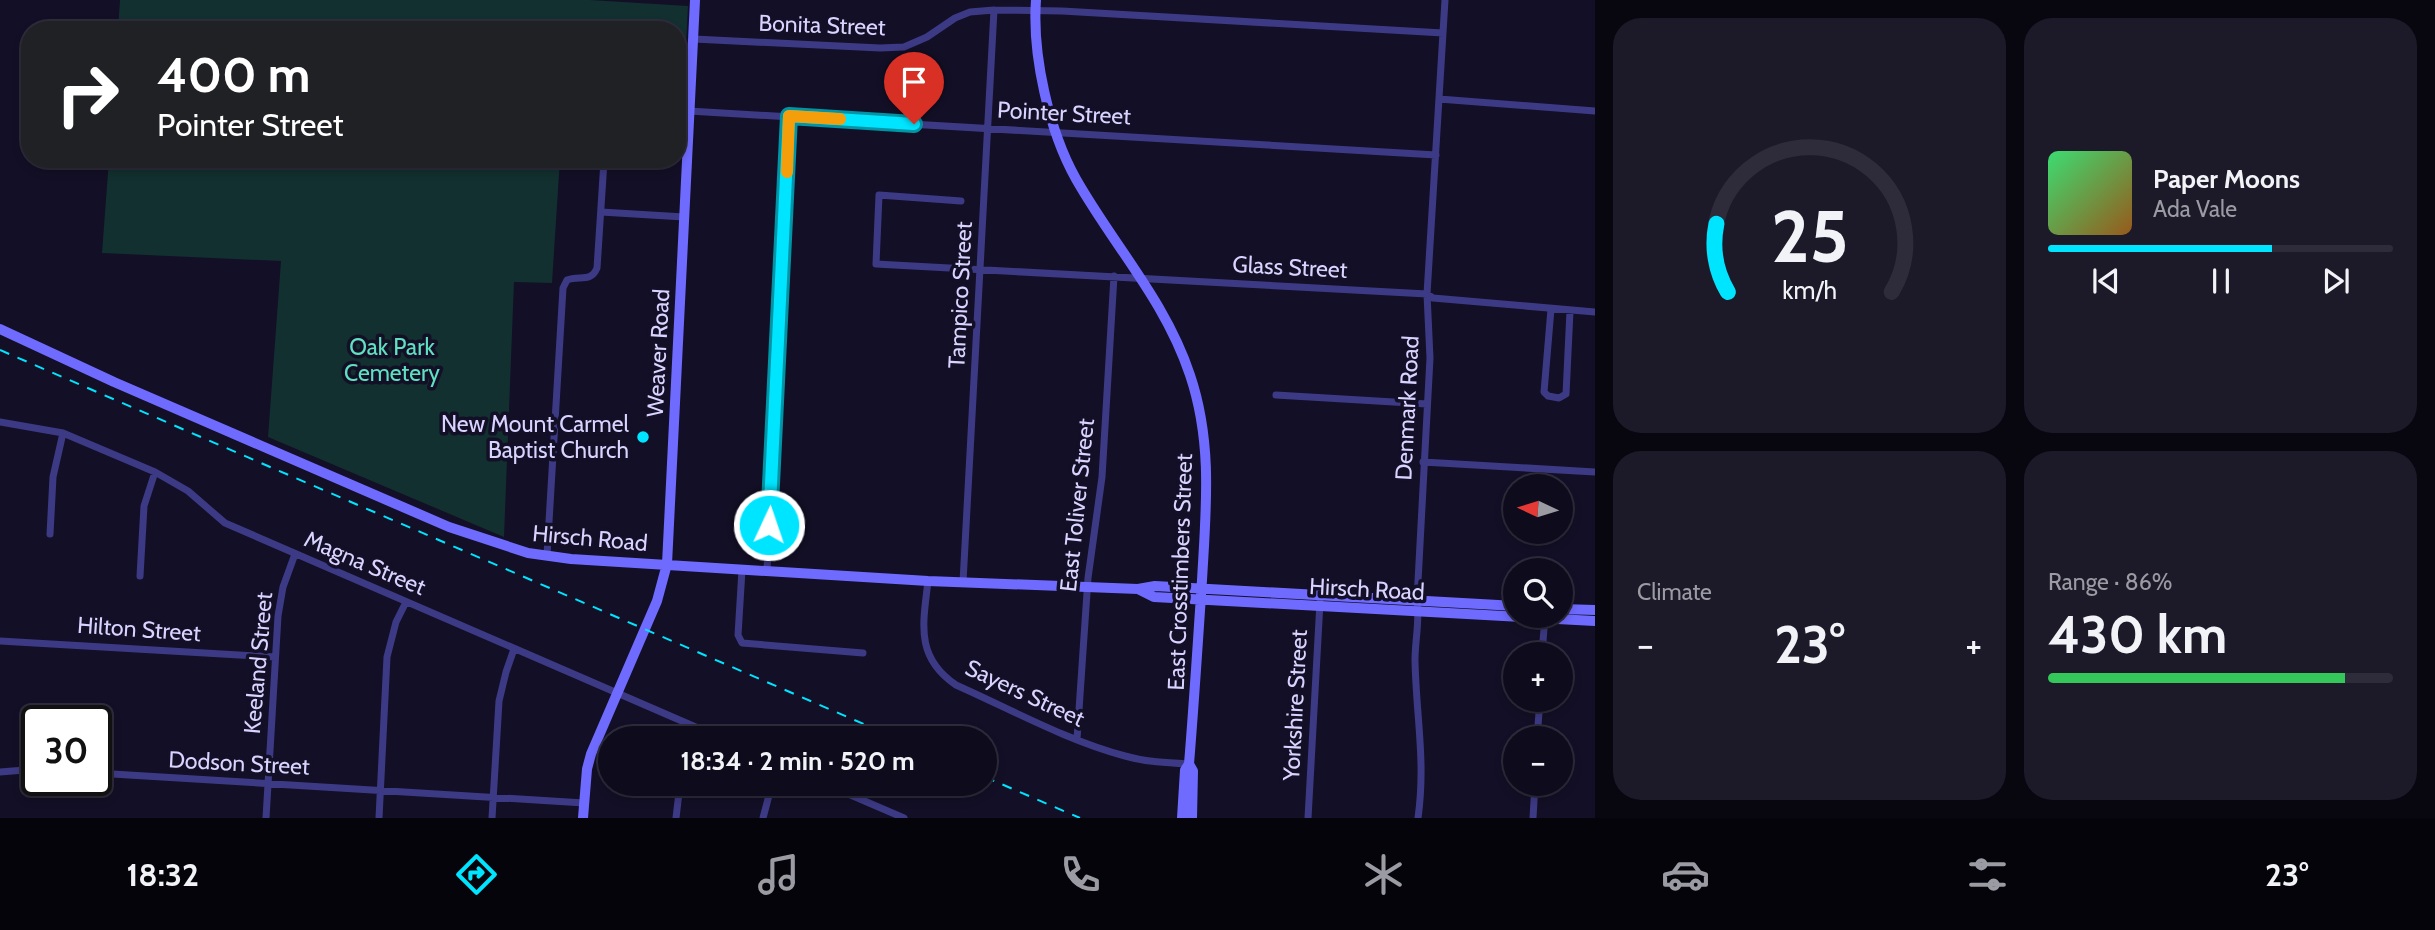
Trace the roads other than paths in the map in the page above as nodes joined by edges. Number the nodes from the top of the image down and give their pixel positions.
1 (695, 0) edge
2 (1445, 0) edge
3 (1036, 5) edge
4 (994, 10) junction
5 (1443, 33) junction
6 (694, 39) junction
7 (1439, 99) junction
8 (690, 111) junction
9 (1595, 111) edge
10 (789, 116) junction
11 (988, 128) junction
12 (1056, 132) junction
13 (1436, 155) junction
14 (604, 168) edge
15 (961, 201) dead end
16 (601, 212) junction
17 (684, 217) junction
18 (982, 270) junction
19 (1114, 276) junction
20 (1143, 279) junction
21 (1427, 294) junction
22 (1551, 309) junction
23 (1570, 311) junction
24 (1595, 312) edge
25 (0, 329) edge
26 (1276, 395) dead end
27 (1427, 404) junction
28 (0, 422) edge
29 (63, 433) junction
30 (1423, 462) junction
31 (155, 472) junction
32 (1595, 472) edge
33 (50, 534) dead end
34 (295, 554) junction
35 (547, 555) junction
36 (667, 564) junction
37 (742, 570) junction
38 (766, 570) junction
39 (141, 576) dead end
40 (928, 581) junction
41 (963, 582) junction
42 (1087, 587) junction
43 (1201, 594) junction
44 (1320, 601) junction
45 (406, 602) junction
46 (1418, 606) junction
47 (1503, 606) edge
48 (1573, 609) edge
49 (1595, 610) edge
50 (1503, 613) edge
51 (1573, 619) edge
52 (1595, 621) edge
53 (0, 641) edge
54 (514, 649) junction
55 (863, 653) dead end
56 (275, 657) junction
57 (617, 693) junction
58 (694, 726) edge
59 (1077, 738) junction
60 (1189, 764) junction
61 (21, 770) edge
62 (0, 772) edge
63 (112, 774) edge
64 (268, 783) junction
65 (380, 790) junction
66 (679, 796) edge
67 (769, 796) edge
68 (853, 796) edge
69 (1534, 796) edge
70 (493, 797) junction
71 (584, 803) junction
72 (266, 818) edge
73 (379, 818) edge
74 (492, 818) edge
75 (583, 818) edge
76 (676, 818) edge
77 (763, 818) edge
78 (904, 818) edge
79 (1182, 818) edge
80 (1192, 818) edge
81 (1308, 818) edge
82 (1418, 818) edge
83 (1533, 818) edge

1 - 6 main road, Weaver Road
2 - 5 street, Denmark Road
3 - 4 street, Bonita Street
3 - 5 street, Bonita Street
3 - 12 main road, East Crosstimbers Street
4 - 6 street, Bonita Street
4 - 11 street, Tampico Street
5 - 7 street, Denmark Road
6 - 8 main road, Weaver Road
7 - 9 street
7 - 13 street, Denmark Road
8 - 10 street, Pointer Street
8 - 17 main road, Weaver Road
10 - 11 street, Pointer Street
10 - 38 street
11 - 12 street, Pointer Street
11 - 18 street, Tampico Street
12 - 13 street, Pointer Street
12 - 20 main road, East Crosstimbers Street
13 - 21 street, Denmark Road
14 - 16 street
15 - 18 street, Glass Street
16 - 17 street
16 - 35 street
17 - 36 main road, Weaver Road
18 - 19 street, Glass Street
18 - 41 street, Tampico Street
19 - 20 street, Glass Street
19 - 42 street, East Toliver Street
20 - 21 street, Glass Street
20 - 43 main road, East Crosstimbers Street
21 - 22 street, Glass Street
21 - 27 street, Denmark Road
22 - 23 street, Glass Street
22 - 23 street
23 - 24 street, Glass Street
25 - 35 main road, Hirsch Road
26 - 27 street
27 - 30 street, Denmark Road
28 - 29 street, Magna Street
29 - 31 street, Magna Street
29 - 33 street
30 - 32 street
30 - 46 street, Denmark Road
31 - 34 street, Magna Street
31 - 39 street
34 - 45 street, Magna Street
34 - 56 street, Keeland Street
35 - 36 main road, Hirsch Road
36 - 37 main road, Hirsch Road
36 - 57 main road, Weaver Road
37 - 38 main road, Hirsch Road
37 - 55 street
38 - 40 main road, Hirsch Road
40 - 41 main road, Hirsch Road
40 - 59 street, Sayers Street
41 - 42 main road, Hirsch Road
42 - 43 main road, Hirsch Road
42 - 59 street, East Toliver Street
43 - 44 main road, Hirsch Road
43 - 60 main road, East Crosstimbers Street
44 - 46 main road, Hirsch Road
44 - 81 street, Yorkshire Street
45 - 54 street, Magna Street
45 - 65 street
46 - 47 main road, Hirsch Road
46 - 50 main road, Hirsch Road
46 - 82 street, Denmark Road
48 - 49 main road
51 - 52 main road, Hirsch Road
53 - 56 street, Hilton Street
54 - 57 street, Magna Street
54 - 70 street
56 - 64 street, Keeland Street
57 - 58 street, Magna Street
57 - 71 main road, Weaver Road
59 - 60 street, Sayers Street
60 - 79 main road, East Crosstimbers Street
60 - 80 main road, East Crosstimbers Street
61 - 62 street
63 - 64 street, Dodson Street
64 - 65 street, Dodson Street
64 - 72 street, Keeland Street
65 - 70 street, Dodson Street
65 - 73 street
66 - 76 street
67 - 77 street
68 - 78 street
69 - 83 street
70 - 71 street, Dodson Street
70 - 74 street
71 - 75 main road, Weaver Road

